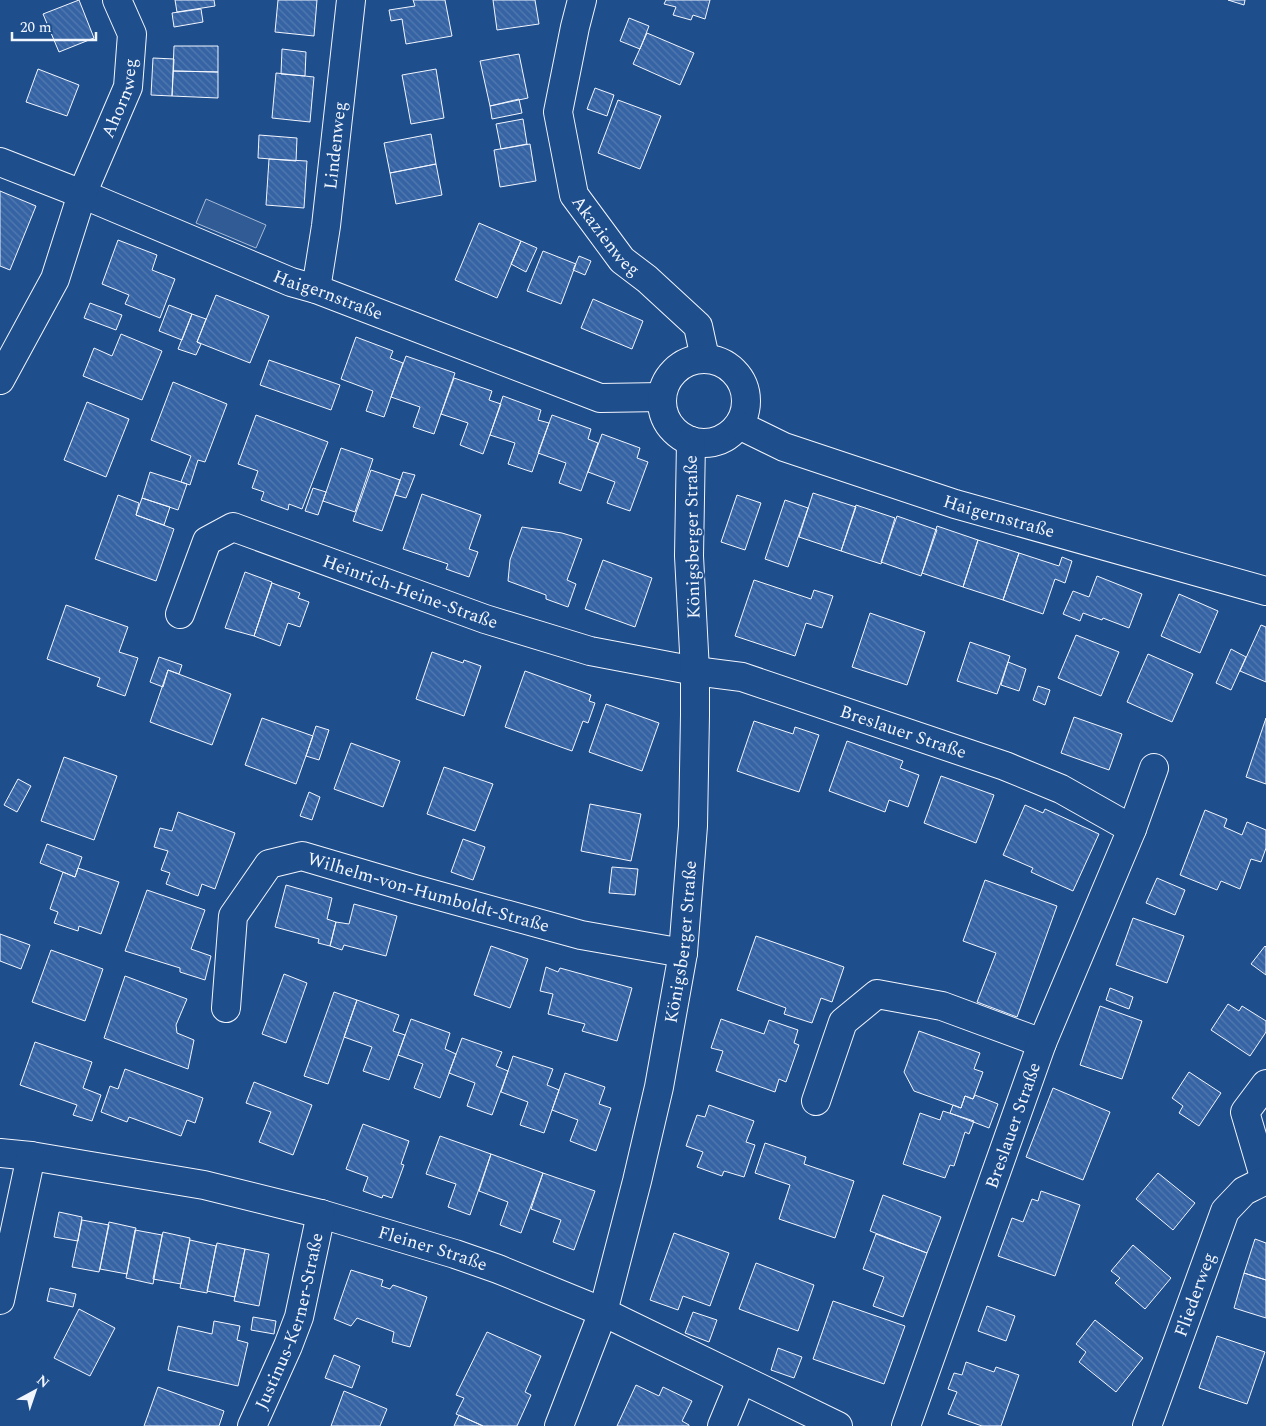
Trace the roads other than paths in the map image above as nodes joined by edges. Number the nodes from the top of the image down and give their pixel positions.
1 (117, 0) edge
2 (351, 0) edge
3 (582, 0) edge
4 (0, 162) edge
5 (82, 194) junction
6 (316, 290) junction
7 (705, 358) junction
8 (0, 380) edge
9 (662, 397) junction
10 (739, 425) junction
11 (691, 441) junction
12 (1266, 592) edge
13 (180, 614) dead end
14 (695, 671) junction
15 (1154, 768) dead end
16 (1132, 829) junction
17 (683, 953) junction
18 (226, 1008) dead end
19 (1042, 1043) junction
20 (1266, 1084) edge
21 (816, 1101) dead end
22 (0, 1153) edge
23 (31, 1156) junction
24 (1265, 1180) edge
25 (321, 1214) junction
26 (0, 1300) edge
27 (603, 1312) junction
28 (741, 1380) junction
29 (252, 1426) edge
30 (559, 1426) edge
31 (722, 1426) edge
32 (838, 1426) edge
33 (906, 1426) edge
34 (1147, 1426) edge

1 - 5 street, Ahornweg
2 - 6 street, Lindenweg
3 - 7 street, Akazienweg
4 - 5 street, Haigernstraße
5 - 6 street, Haigernstraße
5 - 8 street, Ahornweg
6 - 9 street, Haigernstraße
7 - 9 street
7 - 10 street
9 - 11 street
10 - 11 street
10 - 12 street, Haigernstraße
11 - 14 street, Königsberger Straße
13 - 14 street, Heinrich-Heine-Straße
14 - 16 street, Breslauer Straße
14 - 17 street, Königsberger Straße
15 - 16 street, Breslauer Straße
16 - 19 street, Breslauer Straße
17 - 18 street, Wilhelm-von-Humboldt-Straße
17 - 27 street, Königsberger Straße
19 - 21 street
19 - 33 street, Breslauer Straße
20 - 24 street
22 - 23 street, Fleiner Straße
23 - 25 street, Fleiner Straße
23 - 26 street
24 - 34 street, Fliederweg
25 - 27 street, Fleiner Straße
25 - 29 street, Justinus-Kerner-Straße
27 - 28 street, Fleiner Straße
27 - 30 street, Königsberger Straße
28 - 31 street
28 - 32 street, Fleiner Straße

